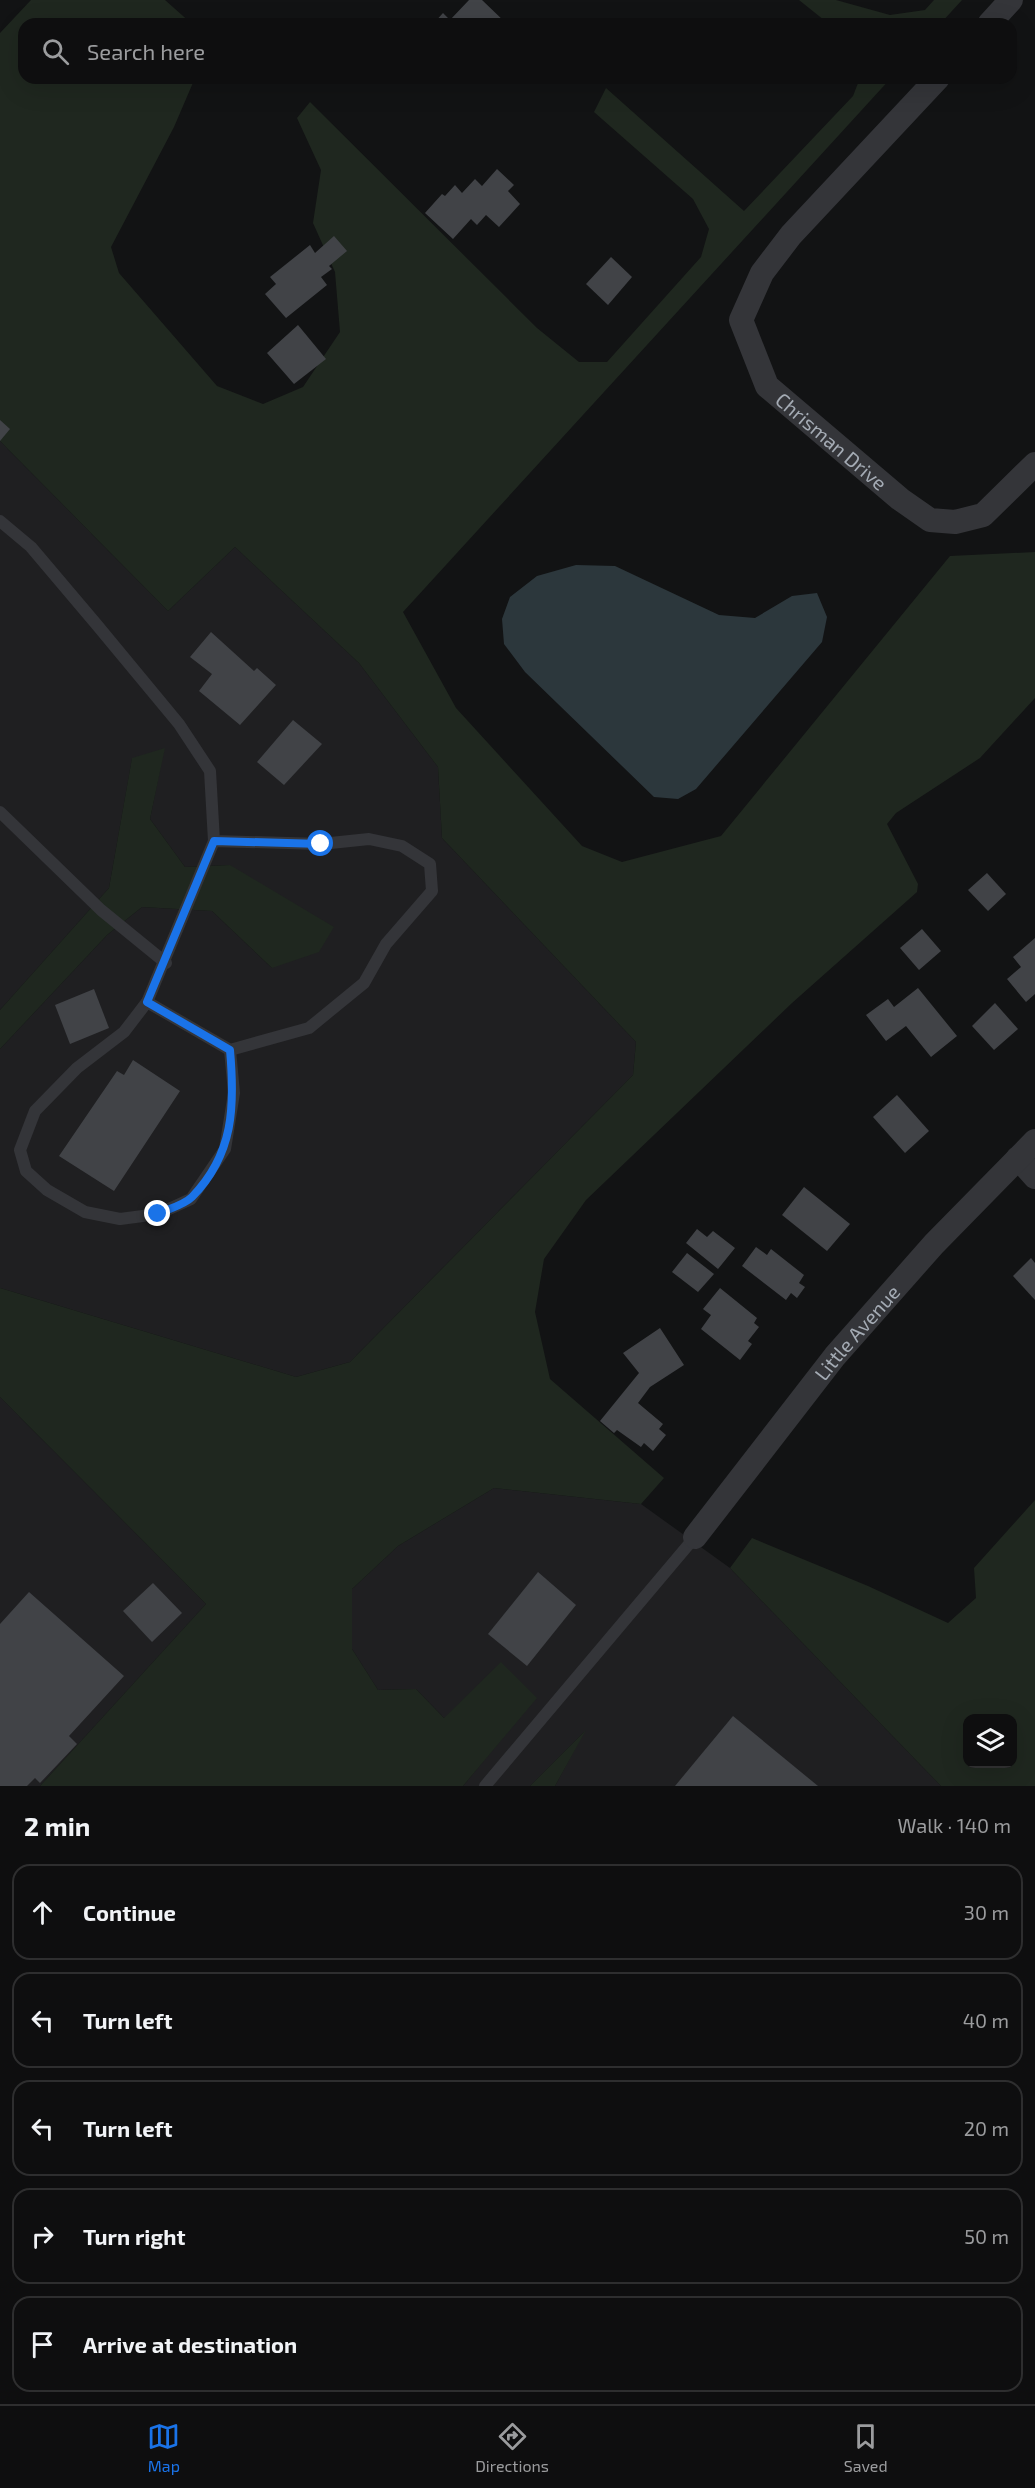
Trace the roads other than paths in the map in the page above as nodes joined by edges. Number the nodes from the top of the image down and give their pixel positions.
1 (1011, 0) edge
2 (994, 18) edge
3 (932, 84) edge
4 (1035, 464) edge
5 (0, 521) edge
6 (0, 812) edge
7 (214, 841) junction
8 (166, 963) junction
9 (147, 1002) junction
10 (230, 1050) junction
11 (1035, 1141) edge
12 (1018, 1158) junction
13 (1035, 1177) edge
14 (695, 1537) joint
15 (485, 1786) edge

1 - 2 street
3 - 4 street, Chrisman Drive
5 - 7 lane
6 - 8 lane
7 - 8 lane
7 - 10 lane
8 - 9 lane
9 - 10 lane
9 - 10 lane
11 - 12 street, Little Avenue
12 - 13 street
12 - 14 street, Little Avenue
14 - 15 lane

